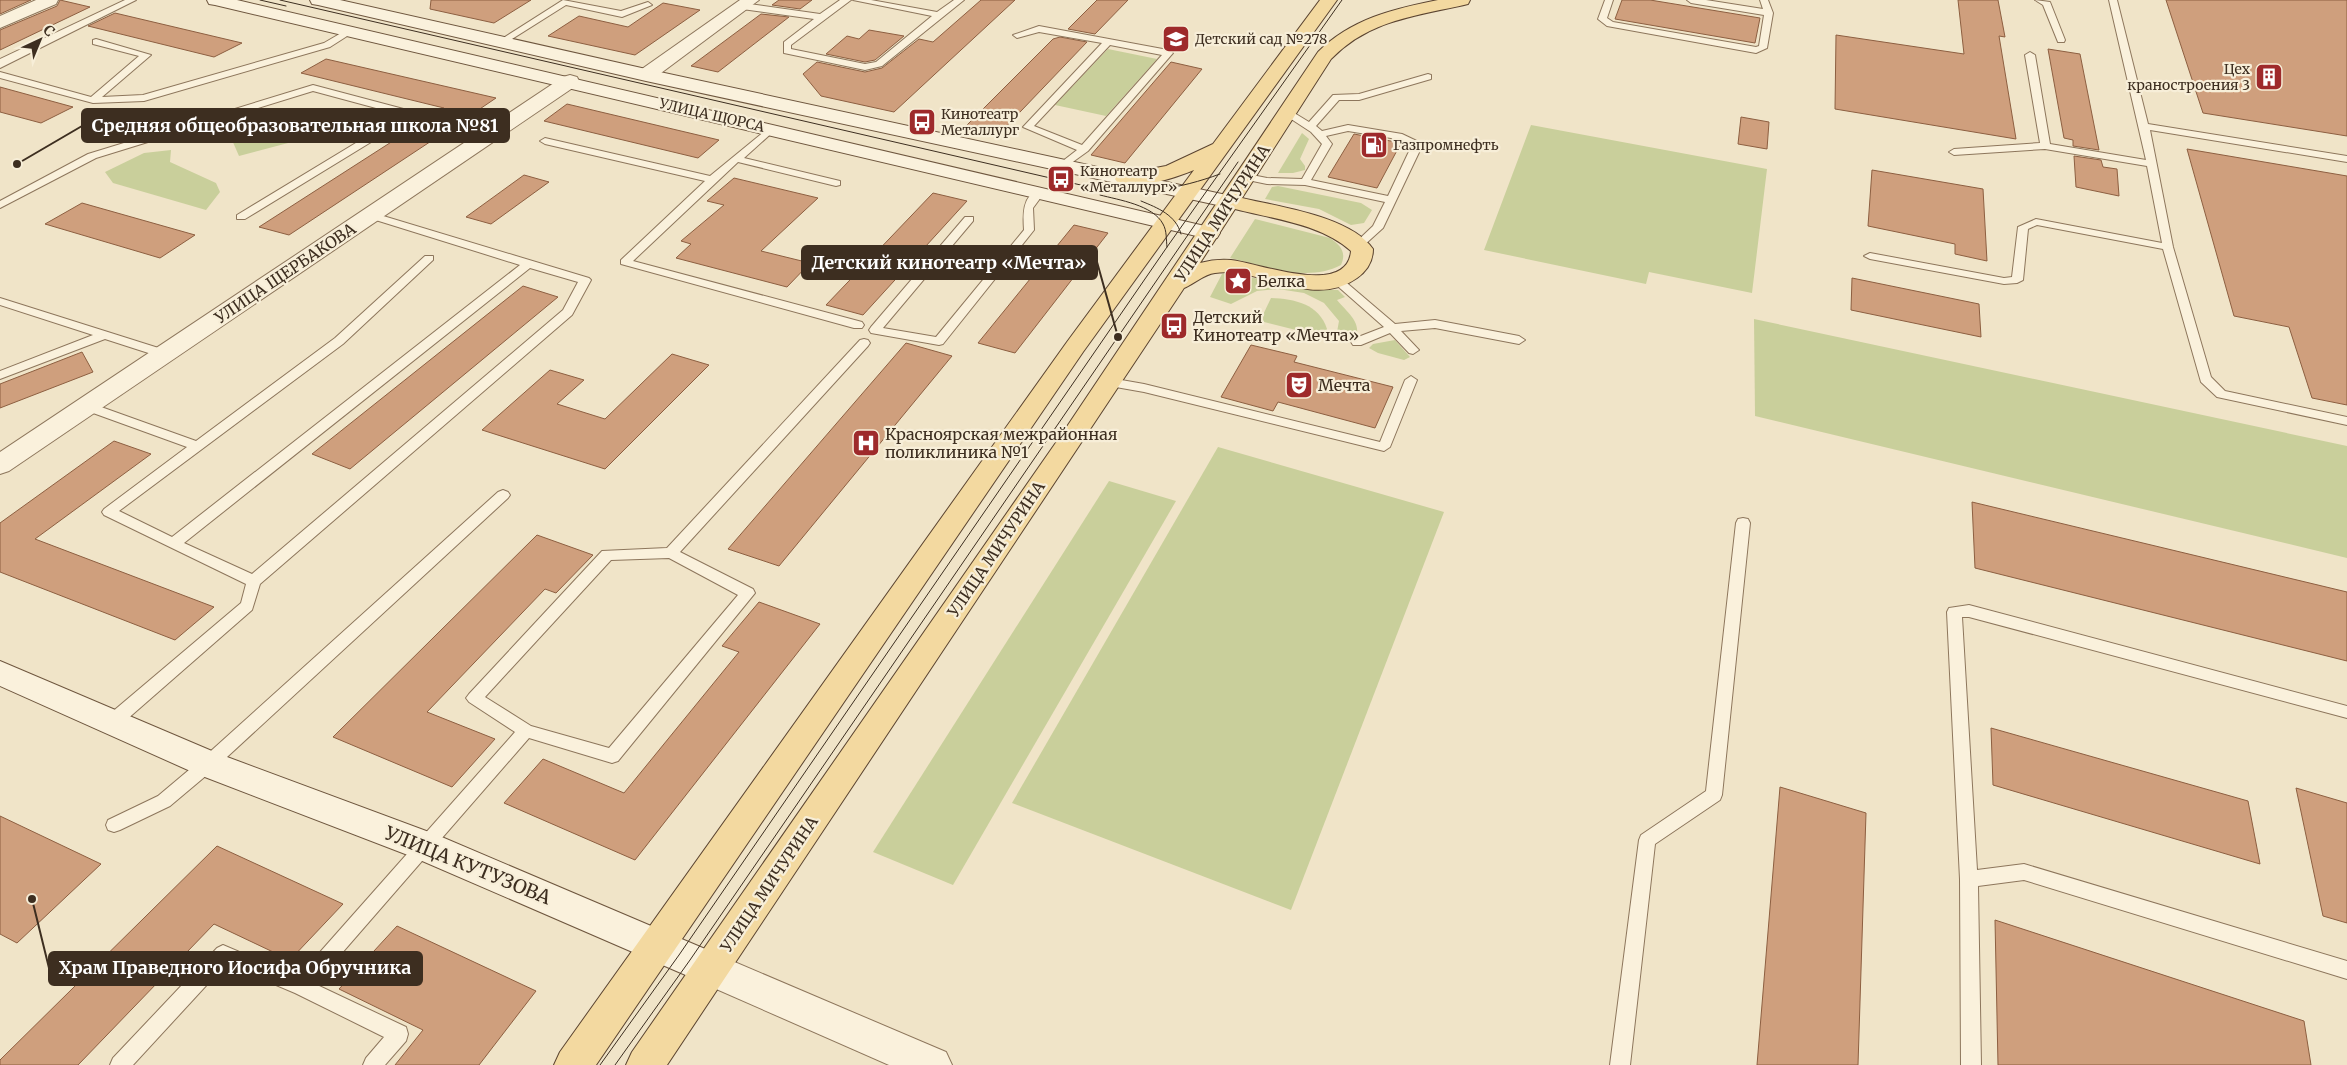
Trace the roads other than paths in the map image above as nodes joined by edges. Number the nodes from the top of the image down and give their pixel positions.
1 (50, 0) edge
2 (132, 0) edge
3 (216, 0) edge
4 (318, 0) edge
5 (555, 0) edge
6 (847, 0) edge
7 (857, 0) edge
8 (960, 0) edge
9 (1329, 0) edge
10 (1462, 0) edge
11 (1608, 0) edge
12 (1691, 0) edge
13 (1764, 0) edge
14 (2039, 0) edge
15 (2113, 0) edge
16 (565, 2) junction
17 (747, 3) edge
18 (648, 5) dead end
19 (1770, 13) junction
20 (939, 15) junction
21 (821, 17) junction
22 (0, 23) edge
23 (352, 31) junction
24 (1017, 35) dead end
25 (2060, 40) dead end
26 (96, 42) dead end
27 (501, 42) junction
28 (1108, 42) junction
29 (2030, 55) dead end
30 (0, 65) edge
31 (0, 75) edge
32 (646, 75) junction
33 (1428, 76) dead end
34 (570, 81) junction
35 (94, 100) junction
36 (1288, 113) junction
37 (410, 114) junction
38 (1311, 126) junction
39 (2144, 126) junction
40 (498, 128) junction
41 (771, 129) junction
42 (1320, 134) junction
43 (545, 141) dead end
44 (1224, 144) junction
45 (2045, 146) junction
46 (1084, 149) junction
47 (1954, 152) dead end
48 (737, 159) junction
49 (2347, 159) edge
50 (2151, 164) junction
51 (1063, 166) junction
52 (1247, 177) junction
53 (1125, 179) junction
54 (712, 180) junction
55 (1305, 182) junction
56 (836, 183) dead end
57 (1039, 193) junction
58 (1189, 193) junction
59 (1390, 200) junction
60 (1230, 202) junction
61 (0, 205) edge
62 (370, 215) junction
63 (241, 217) dead end
64 (970, 219) dead end
65 (1164, 222) junction
66 (1209, 233) junction
67 (1358, 245) junction
68 (2168, 247) junction
69 (1870, 256) dead end
70 (429, 258) dead end
71 (528, 264) junction
72 (1337, 280) junction
73 (1177, 283) junction
74 (0, 301) edge
75 (858, 325) dead end
76 (1392, 328) junction
77 (107, 334) junction
78 (1519, 340) dead end
79 (1357, 342) dead end
80 (864, 343) dead end
81 (1413, 350) dead end
82 (164, 354) junction
83 (0, 375) edge
84 (1411, 380) dead end
85 (1110, 382) junction
86 (86, 406) junction
87 (2347, 421) edge
88 (197, 446) junction
89 (0, 465) edge
90 (503, 495) dead end
91 (1743, 523) dead end
92 (173, 544) junction
93 (671, 553) junction
94 (254, 581) junction
95 (0, 673) edge
96 (2347, 712) edge
97 (111, 723) junction
98 (526, 731) junction
99 (208, 764) junction
100 (114, 826) dead end
101 (425, 846) junction
102 (1969, 879) junction
103 (658, 946) junction
104 (711, 969) junction
105 (2347, 970) edge
106 (301, 987) junction
107 (120, 1065) edge
108 (373, 1065) edge
109 (572, 1065) edge
110 (645, 1065) edge
111 (933, 1065) edge
112 (1620, 1065) edge
113 (1971, 1065) edge

1 - 22 main road
2 - 30 lane
3 - 23 main road, УЛИЦА ЩОРСА
4 - 27 main road, УЛИЦА ЩОРСА
5 - 16 lane
6 - 21 lane
7 - 20 lane
8 - 20 lane
9 - 44 main road
10 - 36 main road, УЛИЦА МИЧУРИНА
11 - 19 lane
12 - 19 lane
13 - 19 lane
14 - 25 lane
15 - 39 lane
16 - 18 lane
16 - 27 lane
17 - 21 lane
17 - 32 main road
20 - 21 lane
23 - 34 main road, УЛИЦА ЩОРСА
23 - 35 lane
24 - 28 lane
26 - 35 lane
27 - 32 main road, УЛИЦА ЩОРСА
28 - 46 lane
28 - 46 lane
29 - 45 lane
31 - 35 lane
32 - 51 main road, УЛИЦА ЩОРСА
33 - 38 lane
34 - 40 main road, УЛИЦА ЩЕРБАКОВА
34 - 41 main road, УЛИЦА ЩОРСА
36 - 38 lane
36 - 52 main road, УЛИЦА МИЧУРИНА
37 - 40 lane
37 - 61 lane
37 - 63 lane
38 - 42 lane
39 - 49 lane
39 - 50 lane
40 - 62 main road, УЛИЦА ЩЕРБАКОВА
41 - 48 lane
41 - 57 main road, УЛИЦА ЩОРСА
42 - 55 lane
42 - 59 lane
43 - 54 lane
44 - 53 main road
44 - 58 main road
45 - 47 lane
45 - 50 lane
46 - 51 lane
48 - 54 lane
48 - 56 lane
50 - 68 lane
51 - 53 main road, УЛИЦА ЩОРСА
52 - 55 lane
52 - 60 main road, УЛИЦА МИЧУРИНА
53 - 58 main road, УЛИЦА ЩОРСА
54 - 75 lane
55 - 59 lane
57 - 64 lane
57 - 65 main road, УЛИЦА ЩОРСА
58 - 60 main road, УЛИЦА ЩОРСА
58 - 65 main road
59 - 67 lane
60 - 66 main road, УЛИЦА МИЧУРИНА
60 - 67 main road
62 - 71 lane
62 - 82 main road, УЛИЦА ЩЕРБАКОВА
65 - 66 main road, УЛИЦА ЩОРСА
65 - 103 main road
66 - 73 main road, УЛИЦА МИЧУРИНА
67 - 72 main road
68 - 69 lane
68 - 87 lane
70 - 88 lane
71 - 92 lane
71 - 94 lane
72 - 73 main road
72 - 76 lane
73 - 85 main road, УЛИЦА МИЧУРИНА
74 - 77 lane
76 - 78 lane
76 - 79 lane
76 - 81 lane
77 - 82 lane
77 - 83 lane
80 - 93 lane
82 - 86 main road, УЛИЦА ЩЕРБАКОВА
84 - 85 lane
85 - 104 main road, УЛИЦА МИЧУРИНА
86 - 88 lane
86 - 89 main road, УЛИЦА ЩЕРБАКОВА
88 - 92 lane
90 - 99 lane
91 - 112 lane
92 - 94 lane
93 - 98 lane
93 - 98 lane
94 - 97 lane
95 - 97 main road, УЛИЦА КУТУЗОВА
96 - 102 lane
97 - 99 main road, УЛИЦА КУТУЗОВА
98 - 101 lane
99 - 100 lane
99 - 101 main road, УЛИЦА КУТУЗОВА
101 - 103 main road, УЛИЦА КУТУЗОВА
101 - 106 lane
102 - 105 lane
102 - 113 lane
103 - 104 main road, УЛИЦА КУТУЗОВА
103 - 109 main road
104 - 110 main road, УЛИЦА МИЧУРИНА
104 - 111 main road, УЛИЦА КУТУЗОВА
106 - 107 lane
106 - 108 lane

